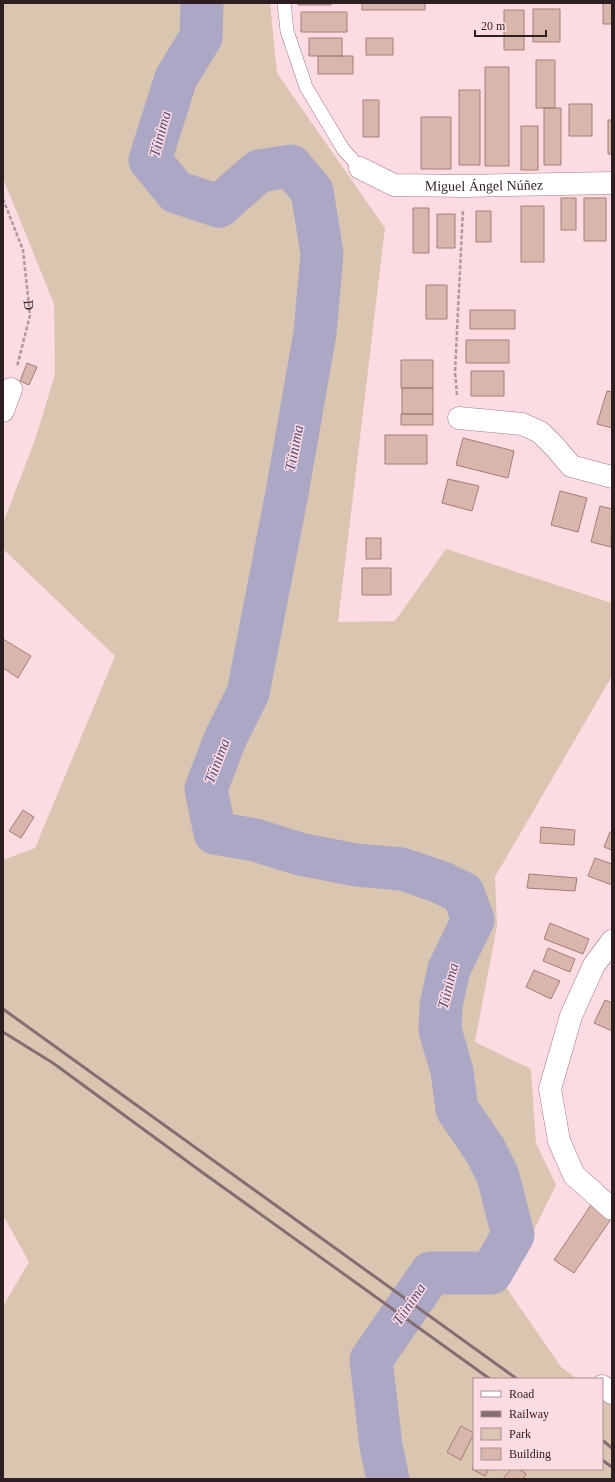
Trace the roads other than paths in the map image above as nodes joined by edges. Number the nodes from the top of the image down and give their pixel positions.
1 (284, 3) edge
2 (360, 168) joint
3 (612, 183) edge
4 (11, 388) road end
5 (3, 411) edge
6 (459, 418) road end
7 (612, 477) edge
8 (612, 941) edge
9 (612, 1209) edge
10 (603, 1387) edge
11 (612, 1393) edge

1 - 2 lane
2 - 3 street, Miguel Ángel Núñez
4 - 5 street
6 - 7 street
8 - 9 street
10 - 11 street

